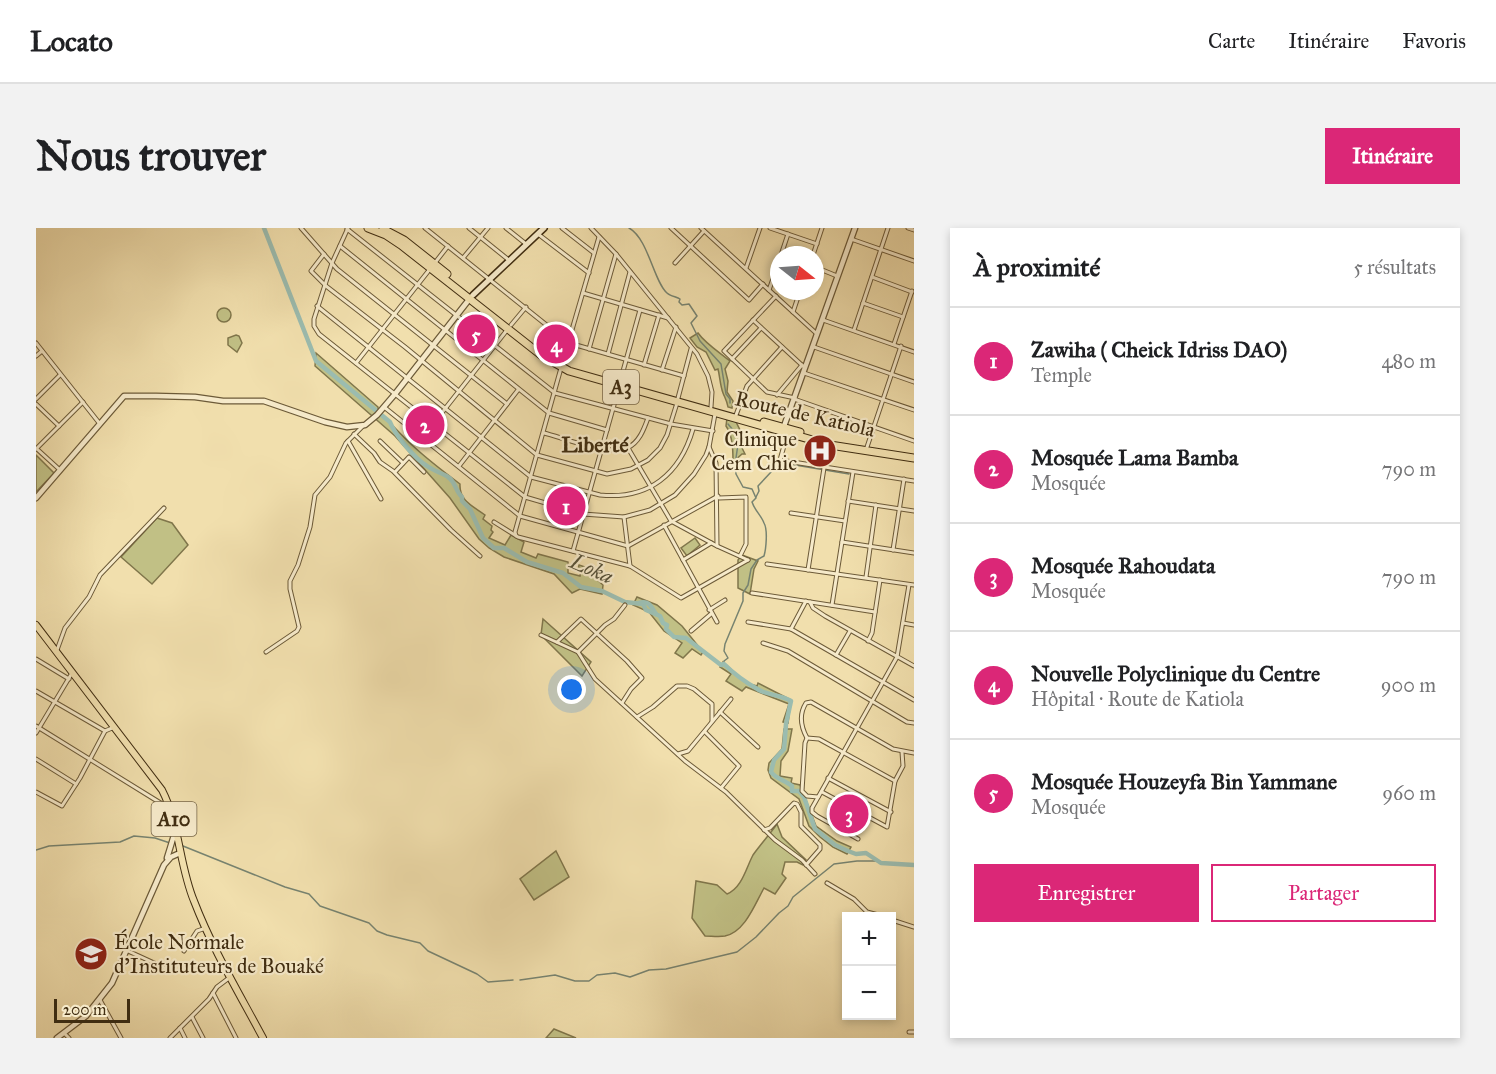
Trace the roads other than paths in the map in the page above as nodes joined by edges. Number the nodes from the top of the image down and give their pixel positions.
1 (301, 228) edge
2 (368, 228) edge
3 (380, 228) edge
4 (425, 228) edge
5 (469, 228) edge
6 (488, 228) edge
7 (506, 228) edge
8 (543, 228) edge
9 (562, 228) edge
10 (591, 228) edge
11 (671, 228) edge
12 (709, 228) edge
13 (760, 228) edge
14 (770, 228) edge
15 (822, 228) edge
16 (855, 228) edge
17 (888, 228) edge
18 (908, 228) edge
19 (347, 229) edge
20 (704, 230) edge
21 (914, 230) edge
22 (393, 231) edge
23 (537, 234) junction
24 (788, 234) junction
25 (480, 237) junction
26 (599, 237) junction
27 (851, 239) junction
28 (527, 244) junction
29 (817, 244) joint
30 (340, 246) junction
31 (448, 246) junction
32 (691, 246) junction
33 (784, 246) edge
34 (881, 250) junction
35 (594, 253) junction
36 (324, 254) junction
37 (616, 254) junction
38 (463, 258) junction
39 (510, 261) junction
40 (914, 261) edge
41 (332, 263) junction
42 (675, 263) dead end
43 (433, 266) junction
44 (746, 268) junction
45 (824, 271) edge
46 (630, 272) junction
47 (589, 273) junction
48 (837, 276) junction
49 (872, 277) junction
50 (490, 279) junction
51 (418, 284) junction
52 (763, 284) junction
53 (326, 286) junction
54 (769, 290) edge
55 (913, 292) edge
56 (583, 293) junction
57 (471, 296) junction
58 (602, 299) junction
59 (405, 300) junction
60 (772, 300) edge
61 (780, 300) edge
62 (797, 300) edge
63 (863, 303) junction
64 (622, 304) junction
65 (317, 306) junction
66 (526, 307) junction
67 (640, 310) junction
68 (793, 312) junction
69 (394, 314) junction
70 (457, 314) junction
71 (659, 315) junction
72 (903, 317) junction
73 (669, 318) junction
74 (753, 320) junction
75 (823, 320) junction
76 (509, 327) junction
77 (676, 327) junction
78 (761, 328) junction
79 (445, 330) junction
80 (854, 330) junction
81 (381, 331) junction
82 (818, 335) junction
83 (36, 343) edge
84 (569, 343) junction
85 (894, 344) junction
86 (433, 345) junction
87 (495, 345) junction
88 (901, 346) junction
89 (368, 347) junction
90 (782, 347) junction
91 (814, 347) junction
92 (589, 349) junction
93 (692, 349) junction
94 (42, 351) junction
95 (914, 352) edge
96 (608, 354) junction
97 (36, 356) edge
98 (732, 359) junction
99 (626, 360) junction
100 (483, 361) junction
101 (421, 362) junction
102 (356, 363) junction
103 (644, 365) junction
104 (562, 366) junction
105 (804, 369) junction
106 (662, 370) junction
107 (60, 374) junction
108 (471, 375) junction
109 (892, 375) junction
110 (684, 376) junction
111 (407, 379) junction
112 (752, 379) junction
113 (914, 382) edge
114 (620, 385) junction
115 (518, 390) junction
116 (458, 392) junction
117 (555, 393) junction
118 (395, 394) junction
119 (777, 395) junction
120 (794, 399) junction
121 (677, 400) junction
122 (883, 400) junction
123 (36, 401) edge
124 (83, 402) junction
125 (507, 404) junction
126 (613, 408) junction
127 (445, 409) junction
128 (714, 410) junction
129 (914, 410) edge
130 (380, 411) junction
131 (549, 413) junction
132 (736, 415) junction
133 (648, 418) junction
134 (494, 421) junction
135 (433, 424) junction
136 (671, 424) junction
137 (100, 425) junction
138 (364, 425) junction
139 (59, 426) junction
140 (873, 427) junction
141 (607, 429) junction
142 (693, 429) junction
143 (712, 430) junction
144 (784, 431) junction
145 (544, 433) junction
146 (354, 434) junction
147 (422, 438) junction
148 (481, 438) junction
149 (348, 441) junction
150 (380, 441) dead end
151 (914, 441) edge
152 (709, 447) junction
153 (867, 447) junction
154 (36, 448) edge
155 (628, 448) junction
156 (602, 449) junction
157 (469, 453) junction
158 (537, 455) junction
159 (914, 455) edge
160 (404, 463) junction
161 (639, 465) junction
162 (458, 467) junction
163 (824, 467) junction
164 (60, 470) junction
165 (595, 471) junction
166 (395, 472) junction
167 (424, 472) dead end
168 (852, 472) junction
169 (531, 477) junction
170 (904, 479) junction
171 (914, 481) edge
172 (652, 487) junction
173 (589, 493) junction
174 (525, 497) junction
175 (718, 497) junction
176 (36, 498) edge
177 (381, 499) dead end
178 (848, 501) junction
179 (662, 504) junction
180 (876, 505) junction
181 (164, 508) dead end
182 (899, 508) junction
183 (914, 511) edge
184 (790, 513) dead end
185 (583, 514) junction
186 (520, 516) junction
187 (624, 517) junction
188 (816, 517) junction
189 (671, 521) junction
190 (845, 521) junction
191 (494, 522) dead end
192 (664, 525) junction
193 (578, 532) junction
194 (516, 536) junction
195 (842, 542) junction
196 (711, 543) junction
197 (628, 546) junction
198 (717, 546) junction
199 (870, 547) junction
200 (893, 550) junction
201 (573, 551) junction
202 (914, 553) edge
203 (480, 556) dead end
204 (740, 556) junction
205 (683, 560) junction
206 (767, 564) dead end
207 (630, 566) junction
208 (808, 570) junction
209 (837, 574) junction
210 (866, 578) junction
211 (880, 580) junction
212 (912, 585) edge
213 (698, 589) junction
214 (752, 593) dead end
215 (725, 600) dead end
216 (808, 602) junction
217 (625, 605) dead end
218 (832, 605) junction
219 (710, 612) junction
220 (875, 612) junction
221 (717, 622) dead end
222 (748, 622) dead end
223 (903, 623) junction
224 (36, 625) edge
225 (914, 625) edge
226 (791, 629) junction
227 (691, 631) dead end
228 (850, 631) junction
229 (596, 633) junction
230 (541, 635) dead end
231 (868, 641) junction
232 (556, 643) junction
233 (763, 644) dead end
234 (56, 652) junction
235 (266, 652) dead end
236 (578, 652) junction
237 (836, 655) junction
238 (897, 657) junction
239 (36, 659) edge
240 (914, 666) edge
241 (71, 676) junction
242 (883, 682) junction
243 (38, 692) edge
244 (731, 699) dead end
245 (36, 700) edge
246 (914, 700) edge
247 (872, 701) junction
248 (55, 702) junction
249 (622, 704) junction
250 (720, 712) junction
251 (637, 717) junction
252 (711, 721) junction
253 (914, 723) edge
254 (37, 727) edge
255 (113, 727) junction
256 (857, 728) junction
257 (105, 731) junction
258 (705, 732) junction
259 (36, 733) edge
260 (807, 738) junction
261 (758, 747) dead end
262 (843, 752) junction
263 (902, 752) junction
264 (914, 753) edge
265 (678, 754) junction
266 (36, 759) edge
267 (90, 759) junction
268 (828, 777) junction
269 (895, 782) junction
270 (76, 784) junction
271 (721, 788) junction
272 (36, 792) edge
273 (822, 792) junction
274 (818, 798) junction
275 (171, 809) junction
276 (891, 812) junction
277 (176, 825) junction
278 (764, 830) junction
279 (858, 839) dead end
280 (180, 853) junction
281 (166, 861) junction
282 (806, 865) junction
283 (815, 874) dead end
284 (826, 883) dead end
285 (867, 912) edge
286 (896, 922) edge
287 (914, 927) edge
288 (206, 928) junction
289 (128, 951) junction
290 (184, 951) dead end
291 (165, 968) dead end
292 (231, 976) junction
293 (213, 993) junction
294 (100, 1000) junction
295 (192, 1017) junction
296 (180, 1028) junction
297 (909, 1032) dead end
298 (914, 1032) edge
299 (64, 1033) junction
300 (234, 1037) edge
301 (57, 1038) edge
302 (69, 1038) edge
303 (121, 1038) edge
304 (170, 1038) edge
305 (185, 1038) edge
306 (203, 1038) edge
307 (263, 1038) edge

1 - 36 street
2 - 43 highway, Route de Katiola / A3
3 - 22 highway, Route de Katiola / A3
4 - 31 street
5 - 25 street
6 - 25 street
7 - 28 street
8 - 23 main road
9 - 35 street
10 - 26 street
11 - 32 street
12 - 20 street
13 - 44 street
14 - 24 street
15 - 29 street
16 - 27 street
17 - 34 street
18 - 21 street
19 - 30 street
19 - 51 street
20 - 32 street
20 - 44 street
22 - 43 highway, Route de Katiola / A3
23 - 28 main road
23 - 47 street
24 - 29 street
24 - 33 street
25 - 38 street
25 - 39 street
26 - 35 street
26 - 37 street
27 - 34 street
27 - 48 street
28 - 39 main road
30 - 41 street
30 - 59 street
31 - 38 street
31 - 43 street
32 - 42 street
32 - 52 street
34 - 40 street
34 - 49 street
35 - 47 street
36 - 41 street
36 - 53 street
37 - 46 street
37 - 58 street
38 - 50 street
39 - 50 main road
41 - 53 street
41 - 69 street
43 - 51 street
43 - 57 highway, Route de Katiola / A3
44 - 52 street
45 - 48 street
46 - 64 street
46 - 73 street
47 - 56 street
48 - 75 street
49 - 55 street
49 - 63 street
50 - 57 main road
50 - 66 street
51 - 59 street
51 - 70 street
52 - 54 street
53 - 65 street
53 - 81 street
55 - 72 street
56 - 58 street
56 - 84 street
57 - 70 street
57 - 76 highway, Route de Katiola / A3
58 - 64 street
58 - 92 street
59 - 69 street
59 - 79 street
60 - 74 street
61 - 68 street
62 - 68 street
63 - 72 street
63 - 80 street
64 - 67 street
64 - 96 street
65 - 89 street
65 - 102 street
66 - 76 street
66 - 84 street
67 - 71 street
67 - 99 street
68 - 82 street
69 - 81 street
69 - 86 street
70 - 79 street
70 - 87 street
71 - 73 street
71 - 103 street
72 - 85 street
73 - 77 street
74 - 78 street
74 - 98 street
75 - 80 street
75 - 82 street
76 - 87 street
76 - 104 highway, Route de Katiola / A3
77 - 93 street
77 - 106 street
78 - 90 street
78 - 98 street
79 - 86 street
79 - 100 street
80 - 85 street
81 - 89 street
81 - 101 street
82 - 91 street
83 - 94 street
84 - 92 street
84 - 104 street
85 - 88 street
86 - 101 street
86 - 108 street
87 - 100 street
87 - 117 street
88 - 95 street
88 - 109 street
89 - 102 street
89 - 111 street
90 - 105 street
90 - 112 street
91 - 105 street
91 - 109 street
92 - 96 street
93 - 110 street
93 - 128 street
94 - 97 street
94 - 107 street
96 - 99 street
98 - 112 street
99 - 103 street
99 - 114 street
100 - 108 street
100 - 115 street
101 - 111 street
101 - 116 street
102 - 118 street
103 - 106 street
104 - 114 highway, Route de Katiola / A3
104 - 117 street
105 - 119 street
105 - 120 street
105 - 122 street
106 - 110 street
107 - 123 street
107 - 124 street
108 - 116 street
108 - 125 street
109 - 113 street
109 - 122 street
110 - 121 street
111 - 118 street
111 - 127 street
112 - 119 street
112 - 132 street
114 - 121 highway, Route de Katiola / A3
114 - 126 street
115 - 125 street
115 - 131 street
116 - 127 street
116 - 134 street
117 - 126 street
117 - 131 street
118 - 130 street
118 - 135 street
119 - 120 street
120 - 140 street
120 - 144 street
121 - 128 highway, Route de Katiola / A3
121 - 136 street
122 - 129 street
122 - 140 street
123 - 139 street
124 - 137 street
124 - 139 street
125 - 134 street
126 - 133 street
126 - 141 street
127 - 135 street
127 - 148 street
128 - 132 highway, Route de Katiola / A3
128 - 143 street
128 - 144 highway, Route de Katiola / A3
130 - 138 street
130 - 147 street
131 - 141 street
131 - 145 street
132 - 144 highway, Route de Katiola / A3
133 - 136 street
133 - 155 street
134 - 148 street
134 - 158 street
135 - 147 street
135 - 157 street
136 - 142 street
136 - 161 street
137 - 138 street
137 - 164 street
138 - 146 street
139 - 154 street
140 - 151 street
140 - 153 street
141 - 156 street
142 - 143 street
142 - 172 street
143 - 152 street
144 - 153 highway, Route de Katiola / A3
144 - 159 highway, Route de Katiola / A3
144 - 163 street
145 - 156 street
145 - 158 street
146 - 149 street
146 - 166 street
147 - 162 street
148 - 157 street
148 - 169 street
149 - 177 street
149 - 235 street
150 - 160 street
152 - 175 street
152 - 179 street
153 - 159 highway, Route de Katiola / A3
154 - 164 street
155 - 156 street
155 - 161 street
156 - 165 street
157 - 162 street
157 - 174 street
158 - 165 street
158 - 169 street
160 - 166 street
160 - 167 street
161 - 165 street
161 - 172 street
162 - 186 street
163 - 168 street
163 - 188 street
164 - 176 street
165 - 173 street
166 - 203 street
168 - 170 street
168 - 178 street
169 - 173 street
169 - 174 street
170 - 171 street
170 - 182 street
172 - 173 street
172 - 179 street
173 - 185 street
174 - 185 street
174 - 186 street
175 - 189 street
175 - 198 street
175 - 204 street
178 - 180 street
178 - 190 street
179 - 187 street
179 - 189 street
180 - 182 street
180 - 199 street
181 - 234 street
182 - 183 street
182 - 200 street
184 - 188 street
185 - 187 street
185 - 193 street
186 - 193 street
186 - 194 street
187 - 197 street
188 - 190 street
188 - 208 street
189 - 192 street
189 - 196 street
190 - 195 street
191 - 194 street
192 - 197 street
192 - 205 street
193 - 197 street
193 - 201 street
194 - 201 street
195 - 199 street
195 - 209 street
196 - 198 street
196 - 205 street
197 - 207 street
198 - 204 street
199 - 200 street
199 - 210 street
200 - 202 street
201 - 207 street
204 - 213 street
205 - 213 street
206 - 208 street
207 - 213 street
208 - 209 street
209 - 210 street
209 - 218 street
210 - 211 street
211 - 212 street
211 - 220 street
212 - 223 street
213 - 219 street
214 - 216 street
215 - 219 street
216 - 218 street
216 - 226 street
216 - 228 street
217 - 229 street
218 - 220 street
219 - 221 street
219 - 227 street
220 - 231 street
222 - 226 street
223 - 225 street
223 - 238 street
224 - 234 main road, A10
226 - 237 street
228 - 231 street
228 - 237 street
229 - 232 street
229 - 236 street
229 - 249 street
230 - 232 street
231 - 238 street
232 - 236 street
233 - 247 street
234 - 241 main road, A10
236 - 249 street
237 - 242 street
238 - 240 street
238 - 242 street
239 - 241 street
241 - 248 street
241 - 255 main road, A10
242 - 246 street
242 - 247 street
243 - 245 street
243 - 248 street
244 - 250 street
247 - 253 street
247 - 256 street
248 - 254 street
248 - 257 street
249 - 251 street
250 - 252 street
250 - 261 street
251 - 252 street
251 - 265 street
252 - 258 street
254 - 259 street
254 - 267 street
255 - 257 street
255 - 275 main road, A10
256 - 260 street
256 - 262 street
256 - 263 street
257 - 267 street
258 - 265 street
258 - 271 street
260 - 262 street
260 - 274 street
262 - 268 street
262 - 269 street
263 - 264 street
263 - 269 street
265 - 271 street
266 - 270 street
267 - 270 street
267 - 275 street
268 - 273 street
268 - 276 street
269 - 276 street
270 - 272 street
271 - 278 street
273 - 274 street
273 - 276 street
274 - 279 street
275 - 277 main road, A10
277 - 280 main road, A10
277 - 281 street
278 - 282 street
278 - 282 street
280 - 281 street
280 - 288 main road, A10
281 - 289 street
282 - 283 street
284 - 285 street
286 - 287 street
288 - 290 street
288 - 292 main road, A10
289 - 291 street
289 - 294 street
292 - 293 street
292 - 307 main road, A10
293 - 295 street
293 - 300 street
294 - 299 street
294 - 303 street
295 - 296 street
295 - 306 street
296 - 304 street
296 - 305 street
297 - 298 street
299 - 301 street
299 - 302 street

